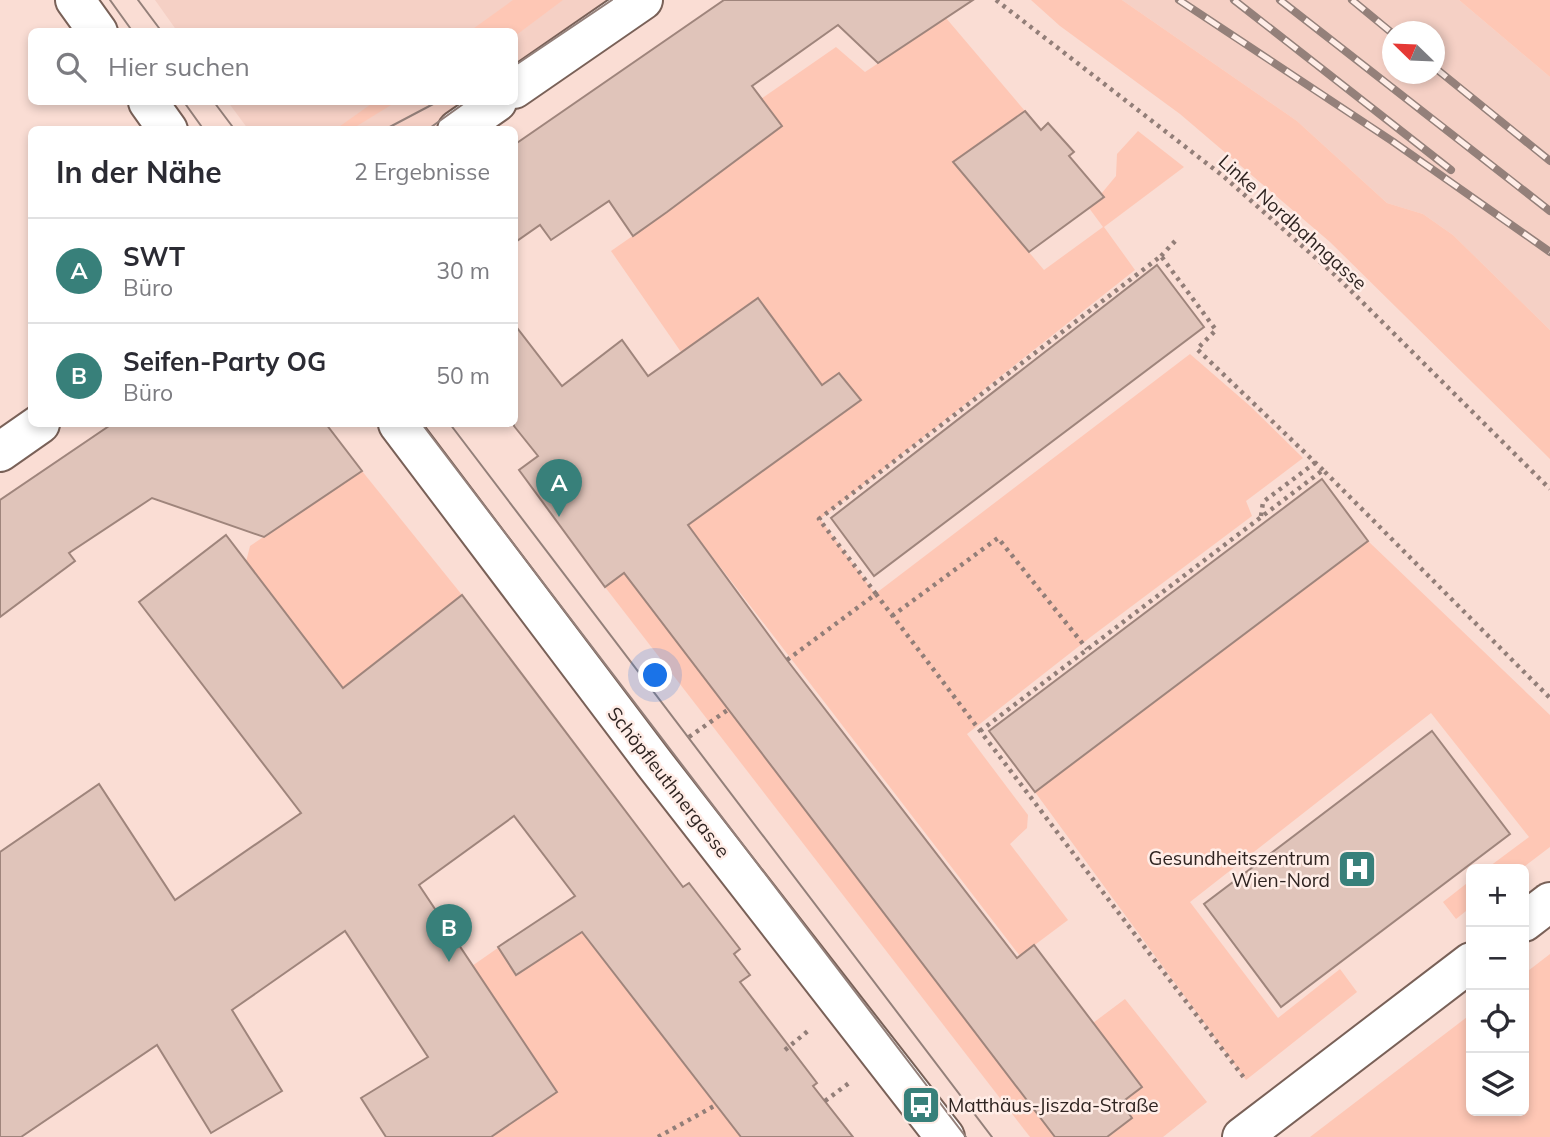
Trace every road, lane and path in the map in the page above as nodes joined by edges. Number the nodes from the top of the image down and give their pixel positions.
1 (75, 0) edge
2 (643, 0) edge
3 (996, 0) edge
4 (94, 28) edge
5 (518, 86) edge
6 (150, 105) edge
7 (493, 105) edge
8 (165, 126) edge
9 (463, 126) edge
10 (1178, 238) dead end
11 (1161, 256) junction
12 (36, 427) edge
13 (400, 427) edge
14 (0, 452) edge
15 (1316, 463) junction
16 (1324, 470) junction
17 (1550, 489) edge
18 (1261, 517) junction
19 (876, 594) junction
20 (892, 616) junction
21 (1087, 649) junction
22 (787, 660) dead end
23 (1550, 698) edge
24 (729, 709) dead end
25 (696, 732) dead end
26 (980, 732) junction
27 (1550, 902) edge
28 (1529, 918) edge
29 (1466, 966) edge
30 (716, 1105) dead end
31 (1254, 1127) edge
32 (658, 1137) edge
33 (945, 1137) edge

1 - 4 street
2 - 5 street
3 - 17 path, Linke Nordbahngasse
6 - 8 street
7 - 9 street
10 - 11 path
11 - 15 path
11 - 19 path
12 - 14 street
13 - 33 street, Schöpfleuthnergasse
15 - 16 path
15 - 18 path
16 - 18 path
16 - 23 path
18 - 21 path
19 - 20 path
19 - 22 path
20 - 21 path
20 - 26 path
21 - 26 path
24 - 25 path
26 - 31 path
27 - 28 street
29 - 31 street
30 - 32 path

